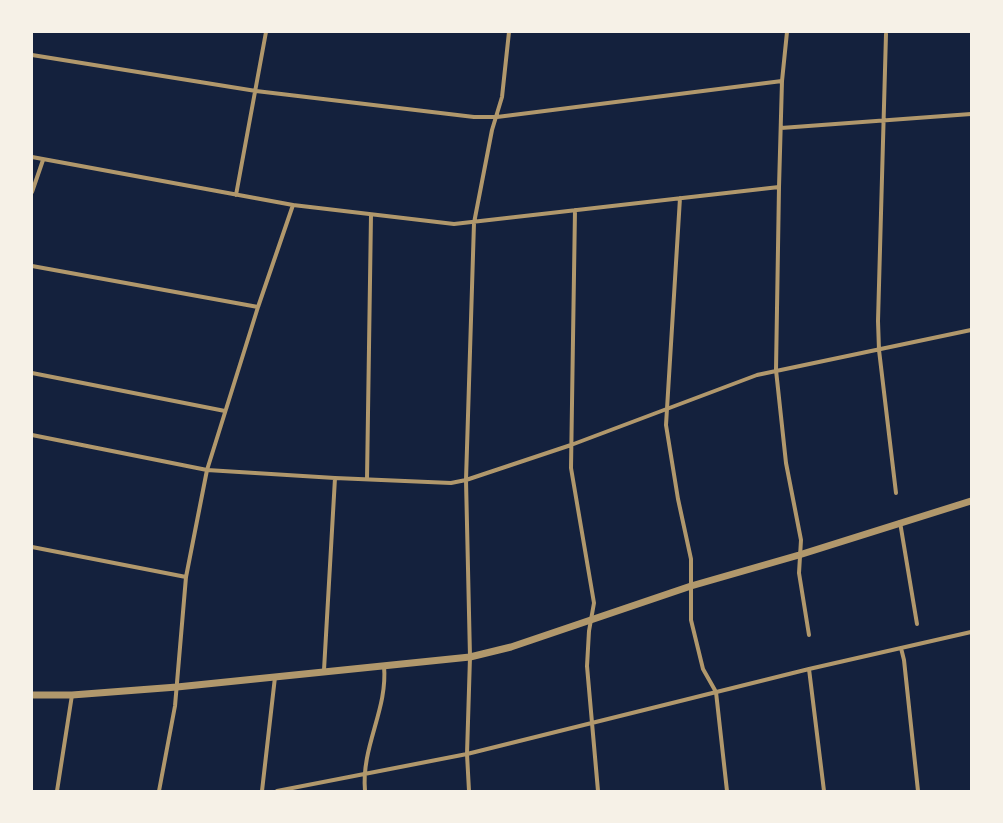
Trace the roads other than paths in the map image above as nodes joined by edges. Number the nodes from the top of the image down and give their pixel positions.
1 (266, 32) edge
2 (509, 32) edge
3 (787, 32) edge
4 (886, 34) dead end
5 (32, 55) edge
6 (782, 81) junction
7 (256, 91) junction
8 (971, 114) edge
9 (497, 117) junction
10 (884, 122) junction
11 (781, 128) junction
12 (32, 157) edge
13 (43, 160) junction
14 (779, 187) junction
15 (32, 192) edge
16 (236, 195) junction
17 (680, 198) junction
18 (293, 204) junction
19 (575, 210) junction
20 (371, 215) junction
21 (474, 223) junction
22 (32, 266) edge
23 (258, 307) junction
24 (971, 330) edge
25 (879, 350) junction
26 (776, 370) junction
27 (32, 373) edge
28 (666, 408) junction
29 (225, 412) junction
30 (32, 435) edge
31 (570, 445) junction
32 (207, 470) junction
33 (335, 478) junction
34 (367, 479) junction
35 (466, 480) junction
36 (896, 493) dead end
37 (971, 501) edge
38 (900, 522) junction
39 (32, 547) edge
40 (799, 555) junction
41 (186, 577) junction
42 (691, 586) junction
43 (592, 619) junction
44 (917, 624) dead end
45 (971, 632) edge
46 (810, 634) dead end
47 (901, 648) junction
48 (470, 656) junction
49 (384, 666) junction
50 (809, 669) junction
51 (324, 670) junction
52 (275, 676) junction
53 (176, 687) junction
54 (716, 692) junction
55 (32, 695) edge
56 (72, 695) junction
57 (594, 723) junction
58 (467, 754) junction
59 (365, 775) junction
60 (57, 791) edge
61 (159, 791) edge
62 (262, 791) edge
63 (277, 791) edge
64 (365, 791) edge
65 (469, 791) edge
66 (598, 791) edge
67 (727, 791) edge
68 (824, 791) edge
69 (918, 791) edge

1 - 7 street
2 - 9 street
3 - 6 street
4 - 10 street
5 - 7 street
6 - 9 street
6 - 11 street
7 - 9 street
7 - 16 street
8 - 10 street
9 - 21 street
10 - 11 street
10 - 25 street
11 - 14 street
12 - 13 street
13 - 15 street
13 - 16 street
14 - 17 street
14 - 26 street
16 - 18 street
17 - 19 street
17 - 28 street
18 - 20 street
18 - 23 street
19 - 21 street
19 - 31 street
20 - 21 street
20 - 34 street
21 - 35 street
22 - 23 street
23 - 29 street
24 - 25 street
25 - 26 street
25 - 36 street
26 - 28 street
26 - 40 street
27 - 29 street
28 - 31 street
28 - 42 street
29 - 32 street
30 - 32 street
31 - 35 street
31 - 43 street
32 - 33 street
32 - 41 street
33 - 34 street
33 - 51 street
34 - 35 street
35 - 48 street
37 - 38 street
38 - 40 street
38 - 44 street
39 - 41 street
40 - 42 street
40 - 46 street
41 - 53 street
42 - 43 street
42 - 54 street
43 - 48 street
43 - 57 street
45 - 47 street
47 - 50 street
47 - 69 street
48 - 49 street
48 - 58 street
49 - 51 street
49 - 59 street
50 - 54 street
50 - 68 street
51 - 52 street
52 - 53 street
52 - 62 street
53 - 56 street
53 - 61 street
54 - 57 street
54 - 67 street
55 - 56 street
56 - 60 street
57 - 58 street
57 - 66 street
58 - 59 street
58 - 65 street
59 - 63 street
59 - 64 street

